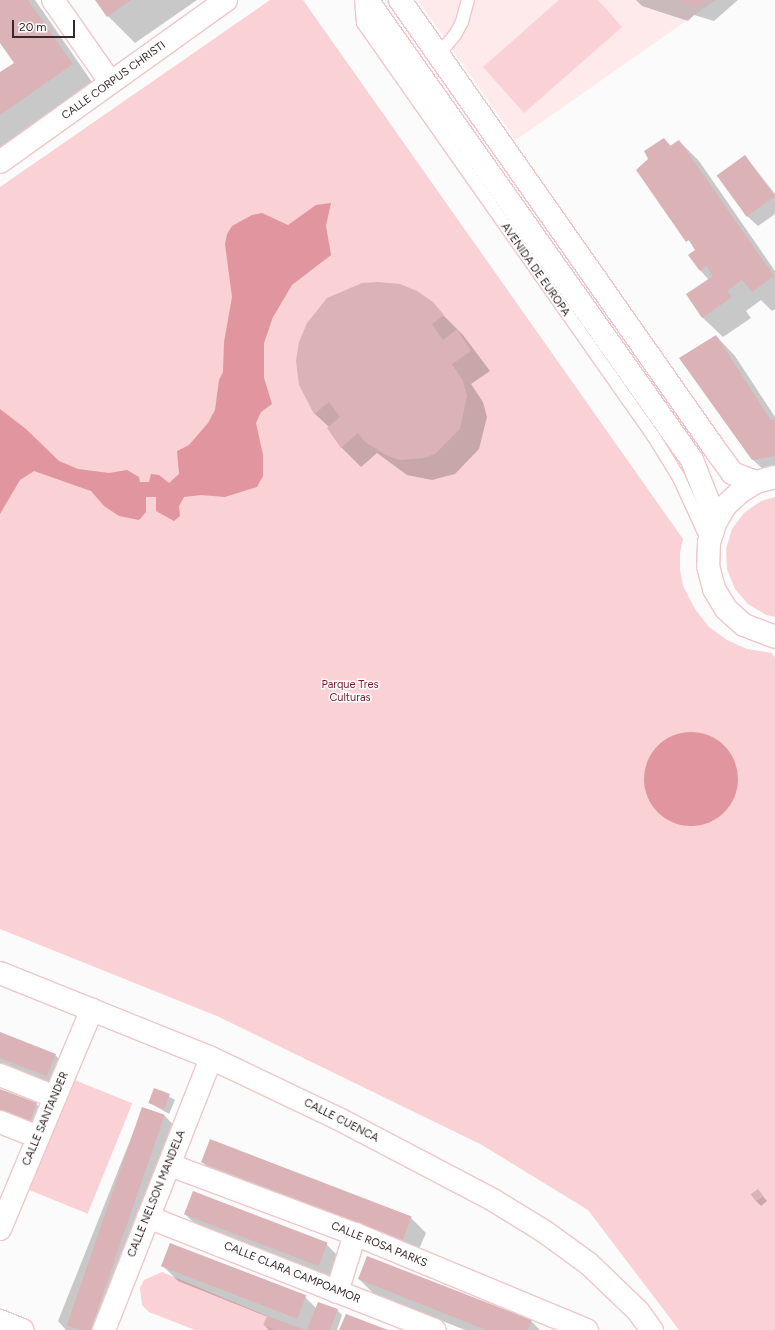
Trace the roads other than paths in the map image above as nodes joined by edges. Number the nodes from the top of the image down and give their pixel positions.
1 (53, 0) edge
2 (226, 0) edge
3 (361, 0) edge
4 (367, 0) edge
5 (400, 0) edge
6 (468, 0) edge
7 (438, 55) junction
8 (104, 73) dead end
9 (0, 162) edge
10 (766, 480) edge
11 (716, 521) junction
12 (709, 542) junction
13 (775, 637) edge
14 (0, 972) edge
15 (92, 1009) junction
16 (211, 1058) junction
17 (0, 1075) edge
18 (55, 1097) junction
19 (0, 1122) edge
20 (38, 1137) junction
21 (170, 1165) junction
22 (148, 1217) junction
23 (0, 1229) edge
24 (355, 1234) junction
25 (337, 1292) junction
26 (0, 1321) edge
27 (547, 1322) edge
28 (647, 1328) edge
29 (22, 1330) edge
30 (104, 1330) edge
31 (435, 1330) edge
32 (587, 1330) edge

1 - 8 street
2 - 9 street, CALLE CORPUS CHRISTI
3 - 12 lane, AVENIDA DE EUROPA
4 - 11 street, AVENIDA DE EUROPA
5 - 7 street, AVENIDA DE EUROPA
6 - 7 lane
7 - 10 street, AVENIDA DE EUROPA
10 - 11 street, AVENIDA DE EUROPA
11 - 12 street, AVENIDA DE EUROPA
12 - 13 street, AVENIDA DE EUROPA
14 - 15 street, CALLE CUENCA
15 - 16 street, CALLE CUENCA
15 - 18 street, CALLE SANTANDER
16 - 21 street, CALLE NELSON MANDELA
16 - 28 street, CALLE CUENCA
17 - 18 street
18 - 20 street, CALLE SANTANDER
19 - 20 street
20 - 23 street, CALLE SANTANDER
21 - 22 street, CALLE NELSON MANDELA
21 - 24 street, CALLE ROSA PARKS
22 - 25 street, CALLE CLARA CAMPOAMOR
22 - 30 street, CALLE NELSON MANDELA
24 - 25 street
24 - 27 street, CALLE ROSA PARKS
25 - 31 street, CALLE CLARA CAMPOAMOR
26 - 29 street
27 - 32 street, CALLE ROSA PARKS

